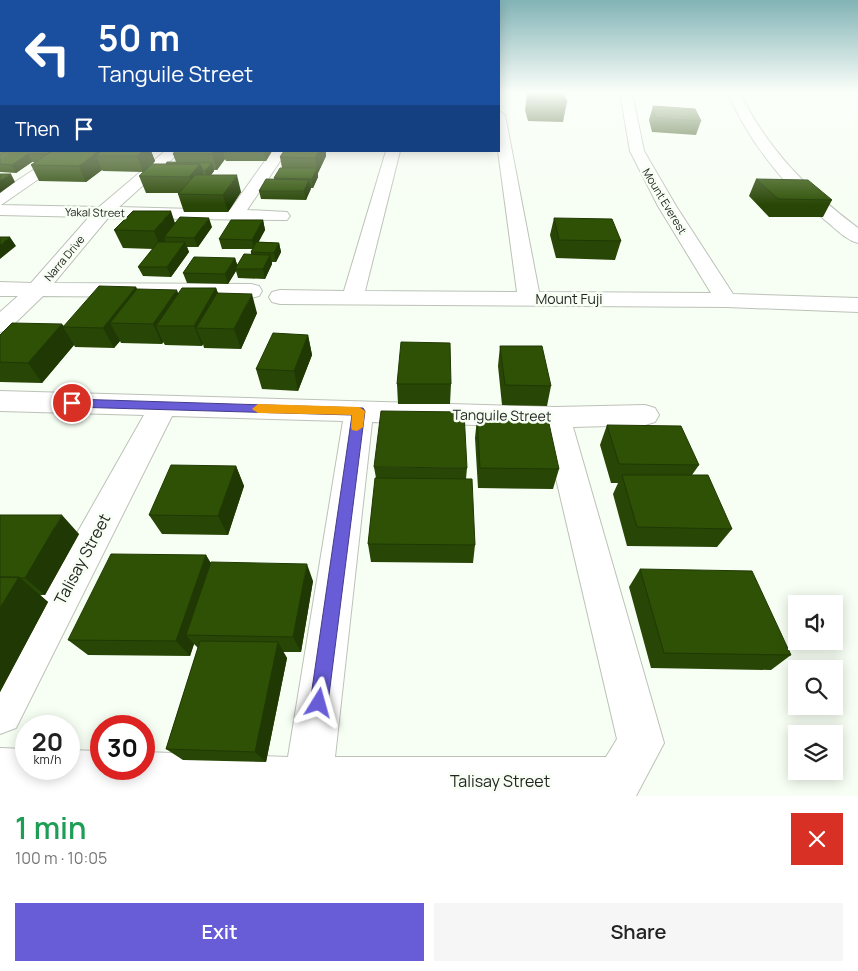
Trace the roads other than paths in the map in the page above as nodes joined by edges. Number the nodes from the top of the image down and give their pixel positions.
1 (501, 130) edge
2 (633, 130) edge
3 (753, 130) edge
4 (71, 152) edge
5 (173, 152) edge
6 (279, 152) edge
7 (393, 152) edge
8 (0, 200) edge
9 (0, 210) edge
10 (102, 213) junction
11 (235, 215) junction
12 (281, 216) dead end
13 (858, 237) edge
14 (0, 289) edge
15 (36, 291) junction
16 (251, 291) dead end
17 (353, 296) junction
18 (280, 297) dead end
19 (529, 298) junction
20 (726, 300) junction
21 (858, 306) edge
22 (0, 325) edge
23 (0, 401) edge
24 (163, 406) junction
25 (359, 411) junction
26 (645, 415) dead end
27 (556, 417) junction
28 (0, 712) edge
29 (0, 772) edge
30 (308, 781) junction

1 - 19 street
2 - 20 street, Mount Everest
3 - 13 street
4 - 8 street
5 - 10 street, Narra Drive
6 - 11 street
7 - 17 street
9 - 10 street, Yakal Street
10 - 11 street, Yakal Street
10 - 15 street, Narra Drive
11 - 12 street, Yakal Street
14 - 15 street
15 - 16 street
15 - 22 street, Narra Drive
17 - 18 street, Mount Fuji
17 - 19 street, Mount Fuji
19 - 20 street, Mount Fuji
20 - 21 street, Mount Fuji
23 - 24 street, Tanguile Street
24 - 25 street, Tanguile Street
24 - 28 street, Talisay Street
25 - 27 street, Tanguile Street
25 - 30 street
26 - 27 street, Tanguile Street
27 - 30 street, Talisay Street
29 - 30 street, Talisay Street

